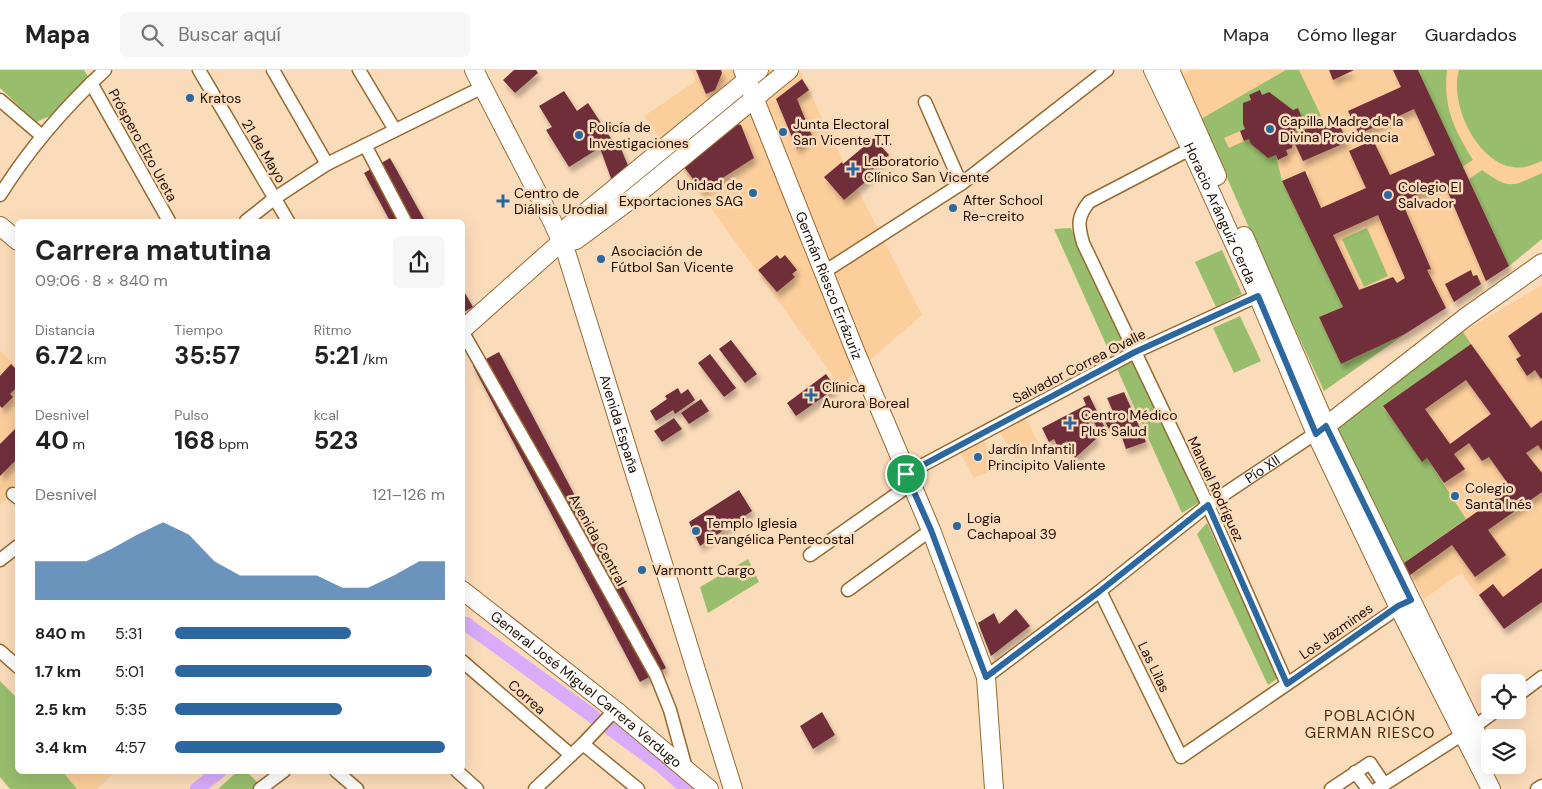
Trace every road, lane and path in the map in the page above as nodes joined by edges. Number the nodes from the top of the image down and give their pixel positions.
1 (105, 70) edge
2 (199, 70) edge
3 (273, 70) edge
4 (359, 70) edge
5 (474, 70) edge
6 (789, 70) edge
7 (1107, 70) edge
8 (1153, 70) edge
9 (1170, 70) edge
10 (750, 73) edge
11 (91, 83) junction
12 (483, 88) junction
13 (755, 99) junction
14 (0, 100) edge
15 (925, 102) dead end
16 (395, 130) junction
17 (42, 136) junction
18 (365, 145) junction
19 (1197, 146) junction
20 (327, 164) junction
21 (961, 184) junction
22 (0, 195) edge
23 (275, 198) junction
24 (168, 219) edge
25 (249, 219) edge
26 (287, 219) edge
27 (404, 219) edge
28 (0, 226) edge
29 (15, 238) edge
30 (561, 242) junction
31 (1542, 263) edge
32 (824, 272) junction
33 (1263, 293) junction
34 (465, 327) edge
35 (465, 335) edge
36 (1135, 352) junction
37 (1321, 430) junction
38 (908, 479) junction
39 (1208, 505) junction
40 (931, 530) junction
41 (15, 548) edge
42 (810, 555) dead end
43 (0, 560) edge
44 (848, 590) dead end
45 (1100, 591) junction
46 (465, 592) edge
47 (1405, 603) junction
48 (0, 651) edge
49 (15, 663) edge
50 (465, 664) edge
51 (986, 677) junction
52 (1542, 677) edge
53 (1287, 684) junction
54 (1526, 689) edge
55 (615, 710) junction
56 (1484, 719) edge
57 (1468, 730) junction
58 (583, 744) junction
59 (1481, 748) edge
60 (571, 755) junction
61 (1181, 757) joint
62 (687, 772) junction
63 (1355, 772) junction
64 (280, 774) edge
65 (340, 774) edge
66 (460, 774) edge
67 (1496, 774) edge
68 (1381, 786) edge
69 (1542, 786) edge
70 (260, 789) edge
71 (357, 789) edge
72 (477, 789) edge
73 (535, 789) edge
74 (638, 789) edge
75 (709, 789) edge
76 (733, 789) edge
77 (994, 789) edge
78 (1331, 789) edge
79 (1368, 789) edge
80 (1491, 789) edge
81 (1504, 789) edge
82 (1537, 789) edge

1 - 11 street
2 - 23 street, 21 de Mayo
3 - 20 street
4 - 16 street
5 - 12 street, Avenida España
6 - 13 street
7 - 21 street
8 - 19 street, Horacio Aránguiz Cerda
9 - 19 street, Horacio Aránguiz Cerda
10 - 13 street, Germán Riesco Errázuriz
10 - 30 street
11 - 17 street
11 - 24 street, Próspero Elzo Ureta
12 - 16 street
12 - 30 street, Avenida España
13 - 30 street
13 - 32 street, Germán Riesco Errázuriz
14 - 17 street
15 - 21 street
16 - 18 street
17 - 22 street
18 - 20 street
18 - 27 street
19 - 33 street, Horacio Aránguiz Cerda
19 - 36 street, Manuel Rodríguez
20 - 23 street
21 - 32 street
23 - 25 street
23 - 26 street, 21 de Mayo
28 - 29 street
30 - 34 street
30 - 76 street, Avenida España
31 - 37 street, Pío XII
32 - 38 street, Germán Riesco Errázuriz
33 - 36 street, Salvador Correa Ovalle
33 - 37 street, Horacio Aránguiz Cerda
35 - 62 street, Avenida Central
36 - 38 street, Salvador Correa Ovalle
36 - 39 street, Manuel Rodríguez
37 - 39 street, Pío XII
37 - 47 street, Horacio Aránguiz Cerda
38 - 40 street, Germán Riesco Errázuriz
38 - 42 street, Salvador Correa Ovalle
39 - 45 street, Pío XII
39 - 53 street, Manuel Rodríguez
40 - 44 street
40 - 51 street, Germán Riesco Errázuriz
41 - 43 street
45 - 51 street, Pío XII
45 - 61 street, Las Lilas
46 - 55 street, General José Miguel Carrera Verdugo
47 - 53 street, Los Jazmines
47 - 57 street, Horacio Aránguiz Cerda
48 - 49 street
50 - 60 street, Correa
51 - 77 street, Germán Riesco Errázuriz
52 - 54 street
53 - 61 street, Los Jazmines
55 - 58 street
55 - 62 street, General José Miguel Carrera Verdugo
56 - 57 street
57 - 59 street, Horacio Aránguiz Cerda
57 - 68 street
57 - 80 street, Horacio Aránguiz Cerda
58 - 60 street
58 - 74 street
60 - 73 street
62 - 75 street, General José Miguel Carrera Verdugo
63 - 68 street
63 - 78 street
63 - 79 street
64 - 70 street
65 - 71 street
66 - 72 street
67 - 81 street
69 - 82 street

